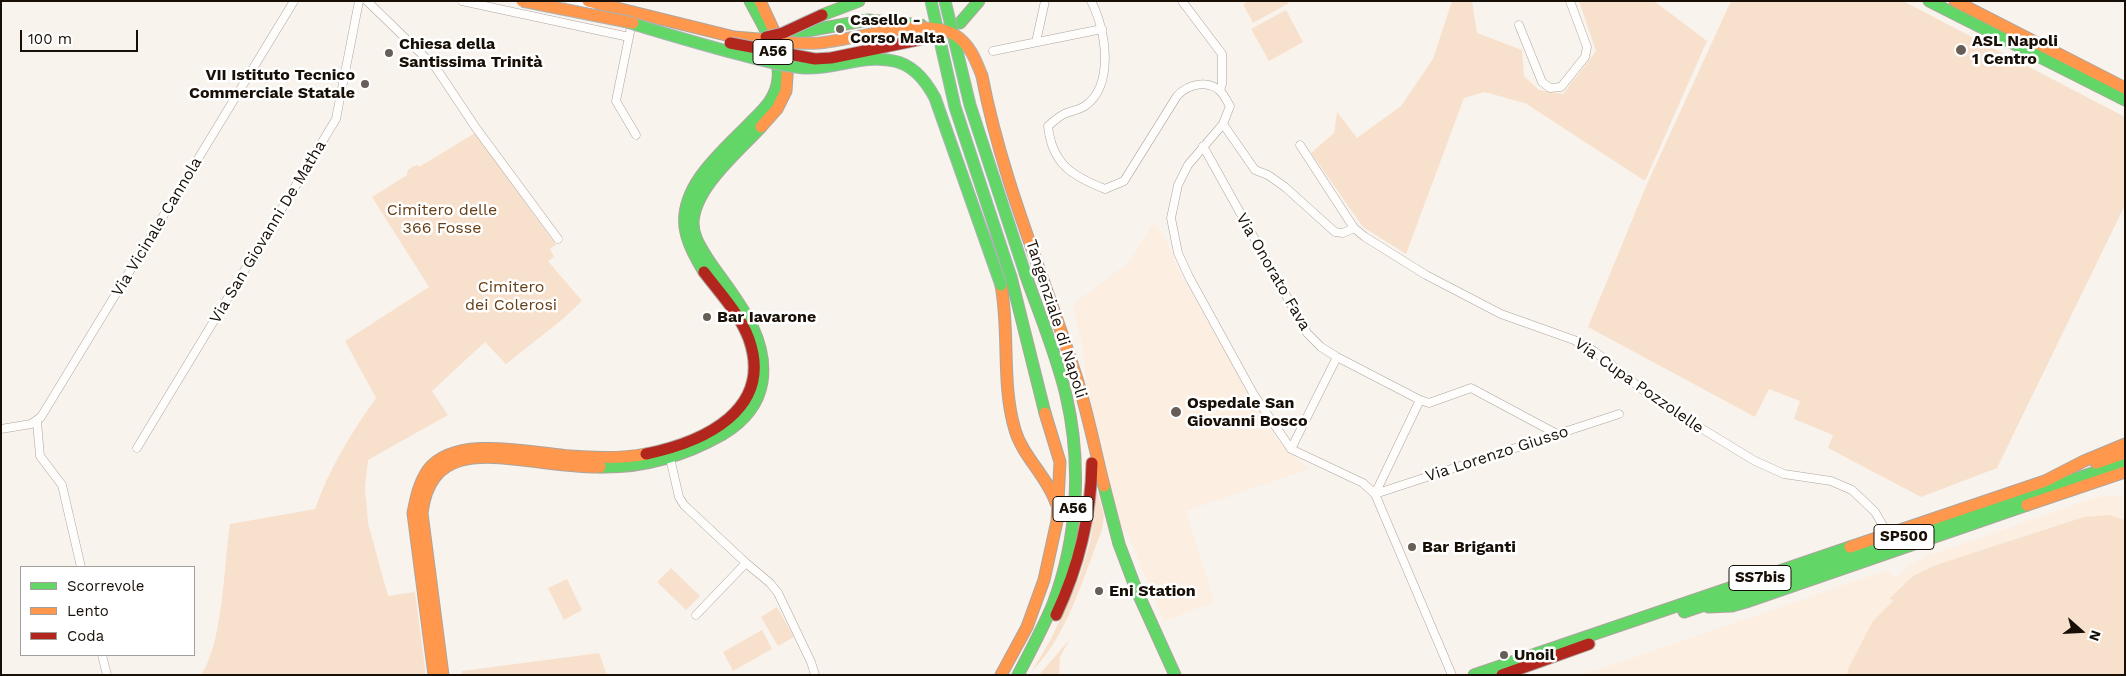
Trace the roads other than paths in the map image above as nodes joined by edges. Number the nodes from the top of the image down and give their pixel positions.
1 (294, 1) edge
2 (359, 1) edge
3 (368, 1) edge
4 (462, 1) edge
5 (522, 1) edge
6 (561, 1) edge
7 (570, 1) edge
8 (588, 1) edge
9 (750, 1) edge
10 (760, 1) edge
11 (859, 1) edge
12 (931, 1) edge
13 (945, 1) edge
14 (955, 1) edge
15 (979, 1) edge
16 (1045, 1) edge
17 (1091, 1) edge
18 (1182, 1) edge
19 (1570, 1) edge
20 (1929, 1) edge
21 (1955, 1) edge
22 (520, 14) junction
23 (624, 16) junction
24 (891, 21) junction
25 (960, 23) dead end
26 (1519, 25) dead end
27 (932, 27) junction
28 (1102, 30) junction
29 (783, 32) junction
30 (629, 36) junction
31 (758, 39) junction
32 (923, 39) dead end
33 (1036, 42) junction
34 (993, 51) dead end
35 (780, 52) junction
36 (2125, 88) edge
37 (1220, 91) junction
38 (2125, 100) edge
39 (1223, 124) junction
40 (636, 135) dead end
41 (1300, 145) dead end
42 (1203, 146) junction
43 (1354, 228) junction
44 (558, 239) dead end
45 (1026, 275) junction
46 (1016, 292) junction
47 (1337, 358) junction
48 (1071, 362) junction
49 (1006, 377) junction
50 (1420, 400) junction
51 (1619, 414) dead end
52 (37, 422) junction
53 (1, 429) edge
54 (1089, 430) junction
55 (1557, 434) junction
56 (2125, 444) edge
57 (137, 448) dead end
58 (1291, 449) junction
59 (668, 453) junction
60 (2125, 453) edge
61 (2125, 462) edge
62 (2125, 472) edge
63 (2045, 481) junction
64 (1375, 494) junction
65 (1057, 521) junction
66 (1888, 534) junction
67 (746, 563) junction
68 (81, 566) edge
69 (1684, 612) junction
70 (696, 615) dead end
71 (1027, 627) junction
72 (102, 656) edge
73 (1448, 664) junction
74 (107, 675) edge
75 (434, 675) edge
76 (443, 675) edge
77 (815, 675) edge
78 (992, 675) edge
79 (1001, 675) edge
80 (1018, 675) edge
81 (1175, 675) edge
82 (1445, 675) edge
83 (1452, 675) edge
84 (1474, 675) edge
85 (1502, 675) edge

1 - 52 street, Via Vicinale Cannola
2 - 57 street, Via San Giovanni De Matha
3 - 44 street
4 - 22 street
5 - 22 street
5 - 23 main road, bridge
6 - 23 main road
7 - 30 street
8 - 23 main road
9 - 35 main road
10 - 35 main road
11 - 29 main road, bridge
12 - 46 main road, Tangenziale di Napoli / A56, bridge
13 - 45 main road, Tangenziale di Napoli, bridge
14 - 24 main road, bridge
15 - 25 main road
16 - 33 street
17 - 28 street
18 - 37 street
19 - 26 street
20 - 38 main road
21 - 36 main road
22 - 30 street
23 - 31 main road
23 - 32 main road, A56, bridge
23 - 49 main road, bridge
24 - 27 main road, bridge
24 - 29 main road
27 - 31 main road, bridge
27 - 48 main road, bridge
28 - 33 street
28 - 37 street
29 - 31 main road, bridge
30 - 40 street
33 - 34 street
35 - 59 main road
37 - 39 street
39 - 42 street
39 - 43 street
41 - 43 street, Via Cupa Pozzolelle
42 - 47 street, Via Onorato Fava
42 - 58 street
43 - 66 street, Via Cupa Pozzolelle
45 - 48 main road
45 - 80 main road, Tangenziale di Napoli / A56
46 - 49 main road
46 - 65 main road, Tangenziale di Napoli / A56
47 - 50 street, Via Onorato Fava
47 - 58 street
48 - 54 main road
49 - 65 main road, Tangenziale di Napoli
50 - 55 street
50 - 64 street
51 - 55 street, Via Lorenzo Giusso
52 - 53 street
52 - 68 street
54 - 80 main road
54 - 81 main road
55 - 64 street, Via Lorenzo Giusso
56 - 63 main road
58 - 64 street
59 - 67 street
59 - 75 main road
59 - 76 main road
60 - 63 main road, SS7bis
61 - 69 main road, SP500
62 - 69 main road, SS7bis
63 - 66 main road, SS7bis
64 - 73 street
65 - 71 main road, Tangenziale di Napoli / A56
66 - 84 main road, SS7bis
67 - 70 street
67 - 77 street
69 - 85 main road, SS7bis
71 - 78 main road
71 - 79 main road, Tangenziale di Napoli / A56
72 - 74 street
73 - 82 street
73 - 83 street

